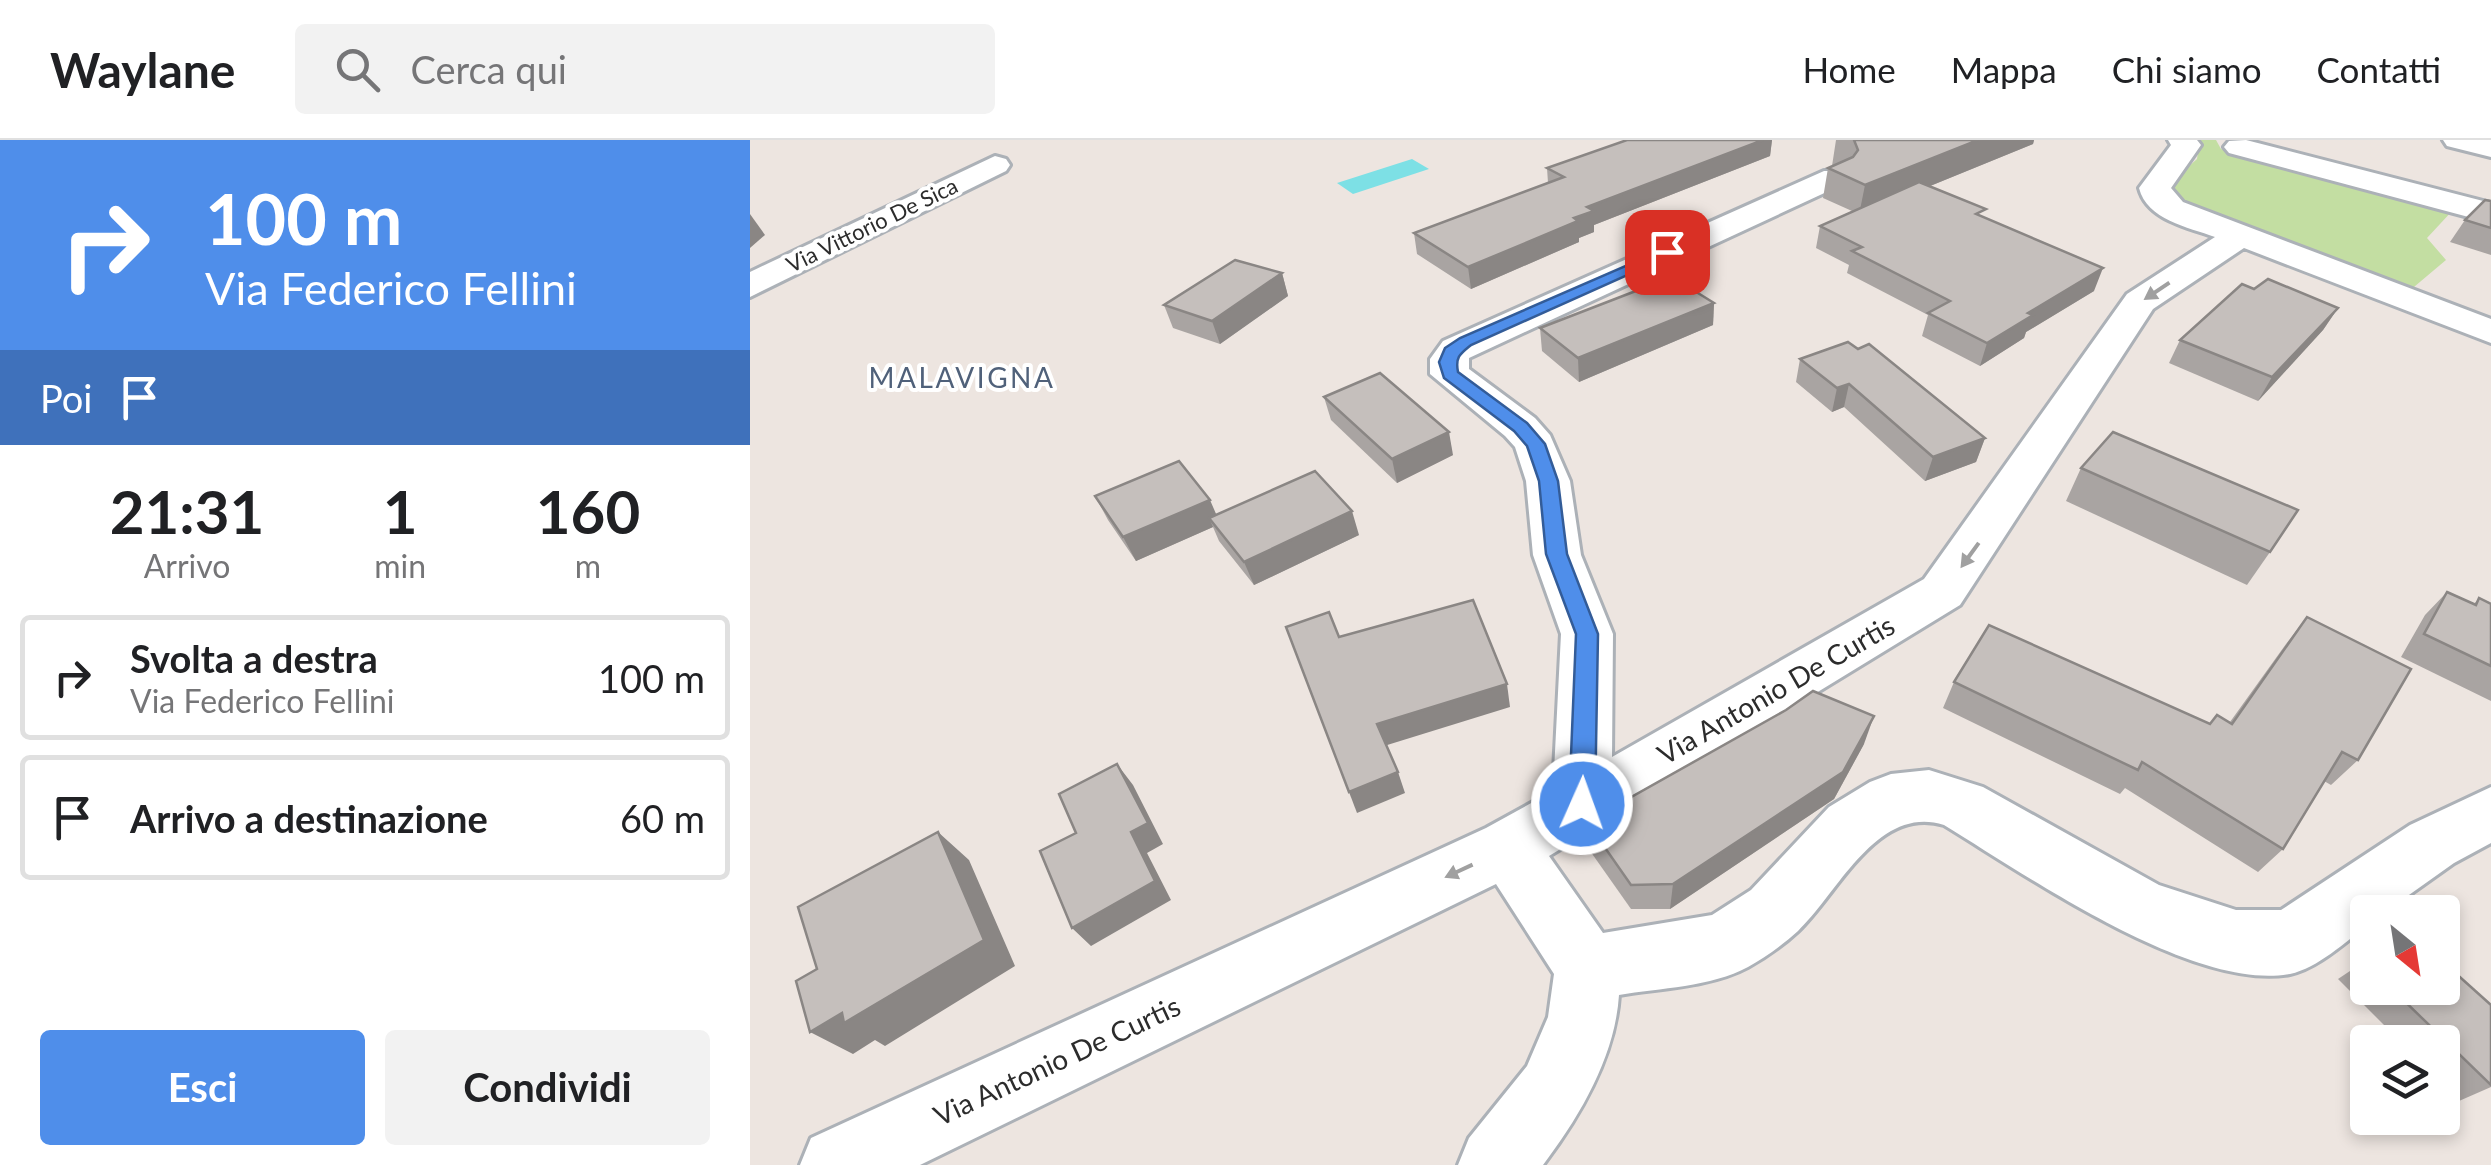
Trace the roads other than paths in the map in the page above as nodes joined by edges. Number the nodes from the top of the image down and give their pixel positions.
1 (2182, 140) edge
2 (2457, 140) edge
3 (2239, 147) dead end
4 (2491, 148) edge
5 (995, 165) dead end
6 (1835, 177) edge
7 (2491, 214) edge
8 (2238, 237) junction
9 (750, 286) edge
10 (2491, 332) edge
11 (1582, 804) junction
12 (2491, 813) edge
13 (1508, 848) junction
14 (1588, 968) junction
15 (838, 1165) edge
16 (1496, 1165) edge

1 - 8 street
2 - 4 street
3 - 7 street
5 - 9 street, Via Vittorio De Sica
6 - 11 street
8 - 10 street
8 -> 11 street, Via Antonio De Curtis
11 - 13 street, Via Antonio De Curtis
12 - 14 street
13 - 14 street
13 -> 15 street, Via Antonio De Curtis
14 - 16 street

